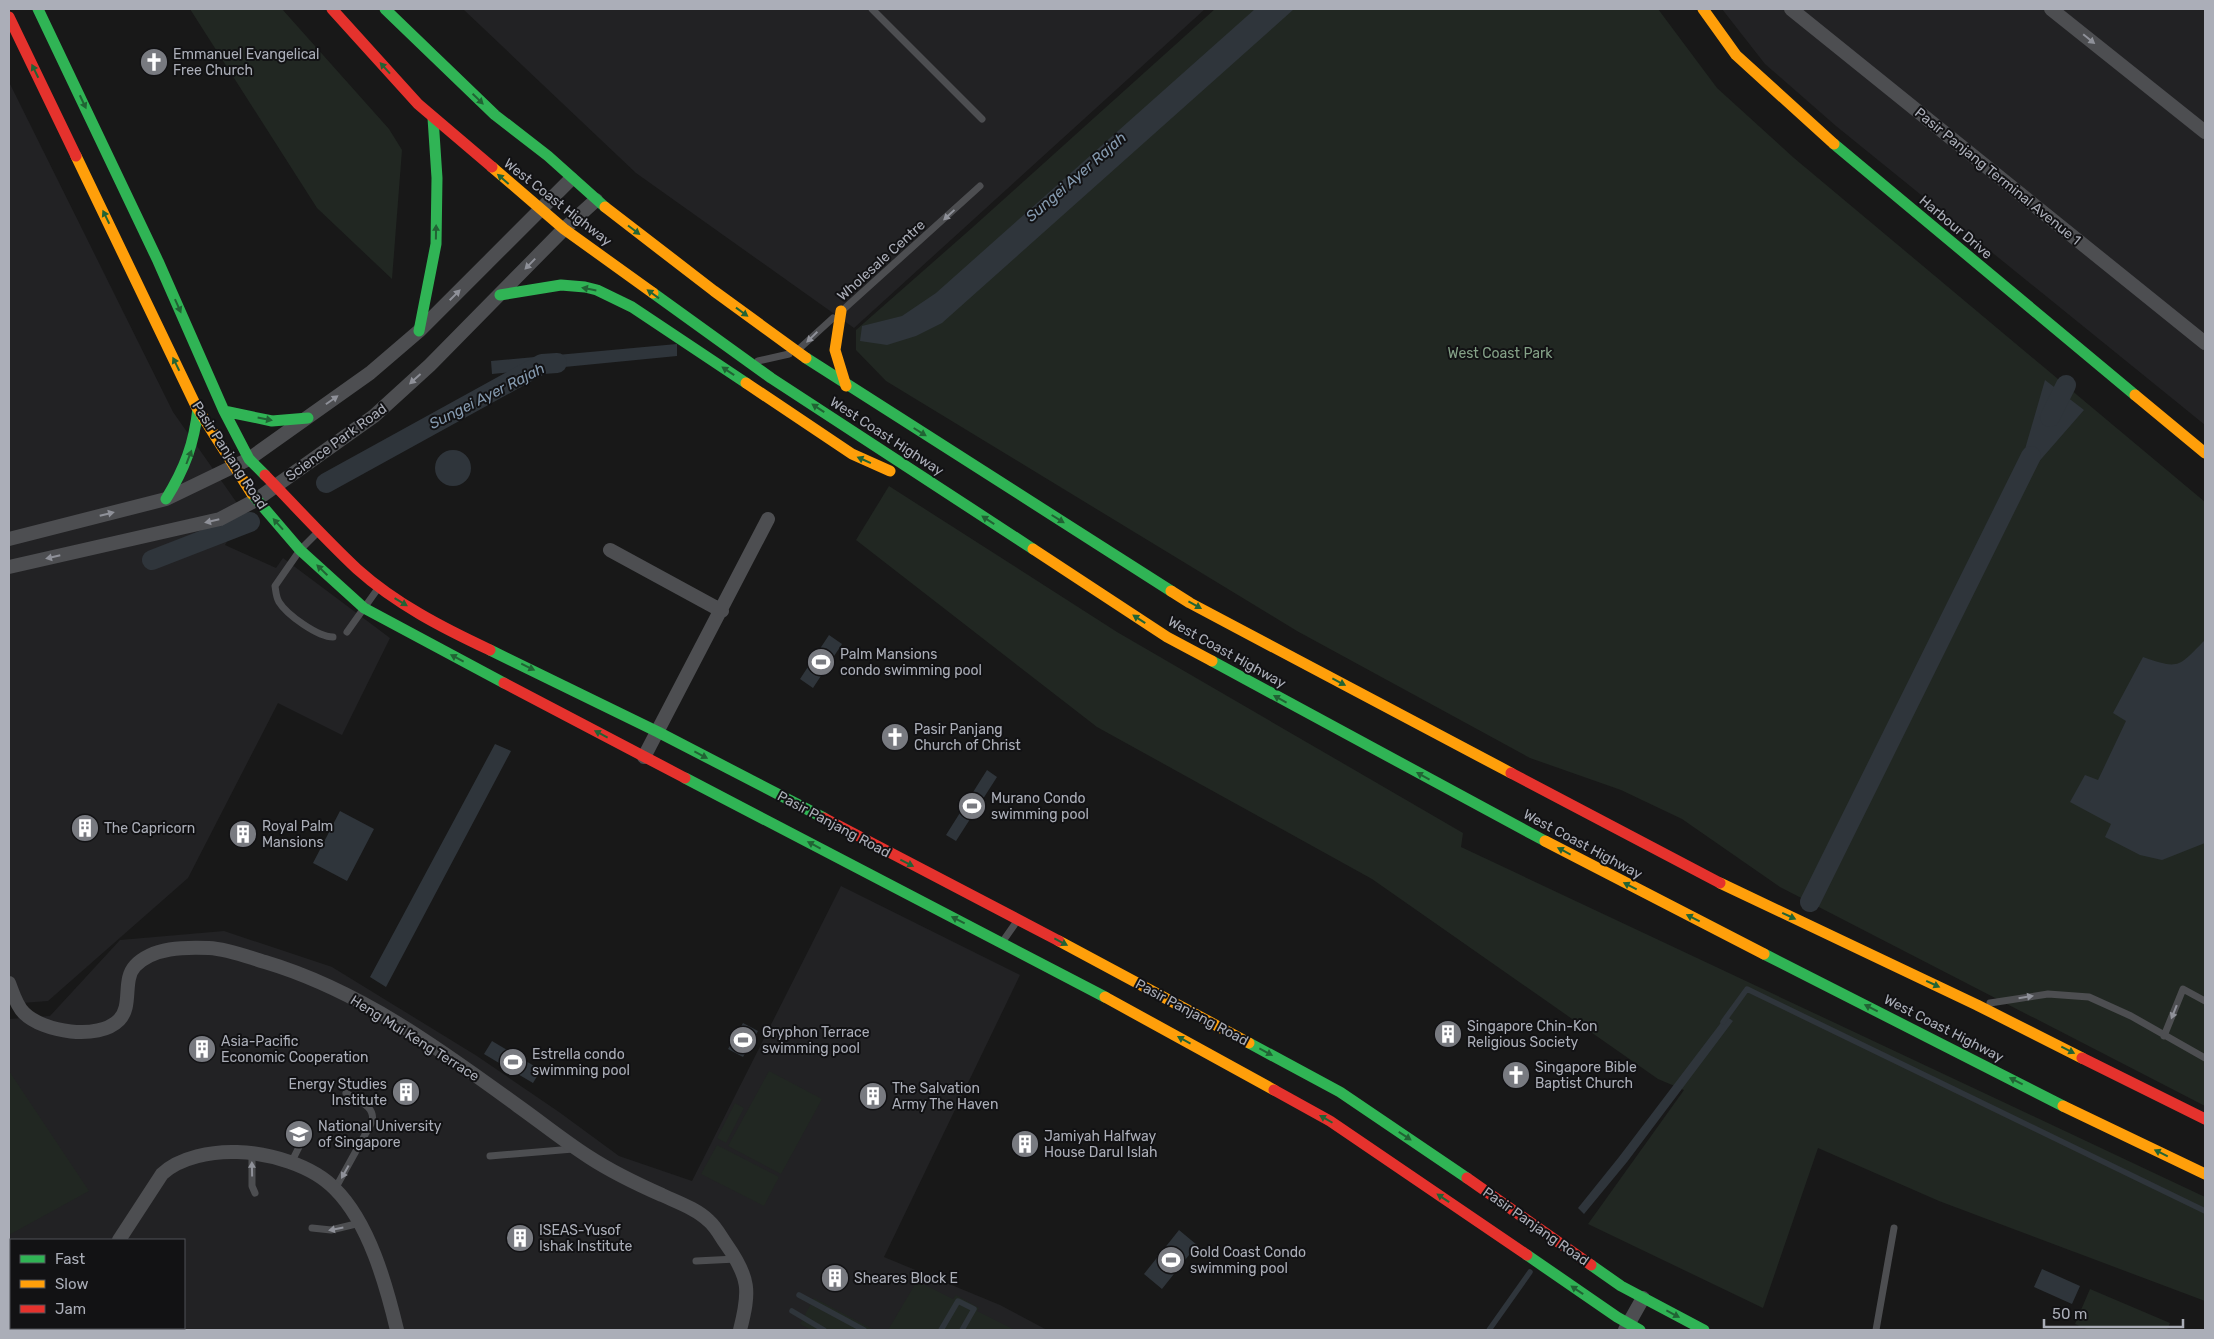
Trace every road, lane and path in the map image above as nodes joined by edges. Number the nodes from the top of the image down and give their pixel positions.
1 (38, 9) edge
2 (332, 9) edge
3 (385, 9) edge
4 (872, 9) edge
5 (1703, 9) edge
6 (1791, 9) edge
7 (2051, 9) edge
8 (9, 17) edge
9 (433, 118) junction
10 (982, 119) dead end
11 (2205, 132) edge
12 (571, 179) junction
13 (980, 186) dead end
14 (596, 200) junction
15 (540, 211) junction
16 (564, 229) junction
17 (500, 295) junction
18 (842, 311) junction
19 (419, 331) junction
20 (2205, 342) edge
21 (797, 351) junction
22 (752, 363) junction
23 (846, 386) junction
24 (198, 408) junction
25 (224, 411) junction
26 (308, 418) junction
27 (2205, 452) edge
28 (249, 459) junction
29 (235, 467) junction
30 (276, 485) junction
31 (942, 490) junction
32 (166, 500) junction
33 (256, 500) junction
34 (768, 519) dead end
35 (319, 530) junction
36 (9, 539) edge
37 (300, 550) junction
38 (610, 550) dead end
39 (9, 568) edge
40 (379, 586) junction
41 (364, 608) junction
42 (722, 611) junction
43 (347, 632) dead end
44 (333, 637) dead end
45 (658, 732) junction
46 (644, 757) junction
47 (1018, 919) junction
48 (1002, 942) junction
49 (9, 983) edge
50 (2205, 1001) edge
51 (1977, 1004) junction
52 (12, 1005) edge
53 (2164, 1036) junction
54 (2205, 1058) edge
55 (346, 1093) dead end
56 (2205, 1119) edge
57 (306, 1134) dead end
58 (576, 1148) junction
59 (252, 1152) junction
60 (490, 1156) dead end
61 (290, 1163) junction
62 (2205, 1174) edge
63 (335, 1189) junction
64 (255, 1193) dead end
65 (360, 1223) junction
66 (312, 1228) dead end
67 (1894, 1228) dead end
68 (120, 1239) edge
69 (736, 1258) junction
70 (696, 1261) dead end
71 (1643, 1298) junction
72 (1631, 1328) edge
73 (397, 1330) edge
74 (740, 1330) edge
75 (1704, 1330) edge
76 (1876, 1330) edge

1 -> 25 main road, Pasir Panjang Road
9 -> 2 main road, West Coast Highway
3 -> 12 main road, West Coast Highway
4 - 10 lane
5 - 27 main road, Harbour Drive
6 - 20 street, Pasir Panjang Terminal Avenue 1
7 -> 11 street
24 -> 8 main road, Pasir Panjang Road
15 -> 9 main road, West Coast Highway
19 -> 9 main road
12 - 14 main road, West Coast Highway
12 - 15 street
13 -> 18 lane, Wholesale Centre
14 - 16 street, Science Park Road
14 -> 21 main road, West Coast Highway
15 - 16 main road, West Coast Highway
19 -> 15 street
16 -> 17 street, Science Park Road
22 -> 16 main road, West Coast Highway
17 -> 30 street, Science Park Road
31 -> 17 main road
18 -> 21 lane, Wholesale Centre
18 - 23 main road
26 -> 19 street
21 - 22 lane
21 - 23 main road, West Coast Highway
31 -> 22 main road, West Coast Highway
23 -> 51 main road, West Coast Highway
24 - 29 main road, Pasir Panjang Road
32 -> 24 main road
25 -> 26 main road
25 - 28 main road, Pasir Panjang Road
26 - 28 street
28 - 29 street
28 - 30 main road, Pasir Panjang Road
29 - 32 street
29 - 33 main road, Pasir Panjang Road
30 - 33 street, Science Park Road
30 - 35 main road, Pasir Panjang Road
62 -> 31 main road, West Coast Highway
36 -> 32 street
37 -> 33 main road, Pasir Panjang Road
33 -> 39 street, Science Park Road
34 - 42 street
35 - 37 lane
35 - 40 main road, Pasir Panjang Road
41 -> 37 main road, Pasir Panjang Road
37 - 44 lane
38 - 42 street
40 - 41 lane
40 -> 45 main road, Pasir Panjang Road
41 - 43 lane
46 -> 41 main road, Pasir Panjang Road
42 - 45 street
45 - 46 street
45 -> 47 main road, Pasir Panjang Road
48 -> 46 main road, Pasir Panjang Road
47 - 48 lane
47 -> 71 main road, Pasir Panjang Road
72 -> 48 main road, Pasir Panjang Road
49 - 52 street, Heng Mui Keng Terrace
50 -> 53 lane
51 -> 53 lane
51 -> 56 main road, West Coast Highway
52 - 58 street, Heng Mui Keng Terrace
53 - 54 lane
55 -> 63 lane
57 - 61 lane
58 - 60 lane
58 - 69 street, Heng Mui Keng Terrace
59 - 61 street
64 -> 59 lane
59 - 68 street
61 - 63 street
63 - 65 street
65 -> 66 lane
65 - 73 street
67 - 76 lane
69 - 70 lane
69 - 74 street, Heng Mui Keng Terrace
71 - 72 street
71 -> 75 main road, Pasir Panjang Road

